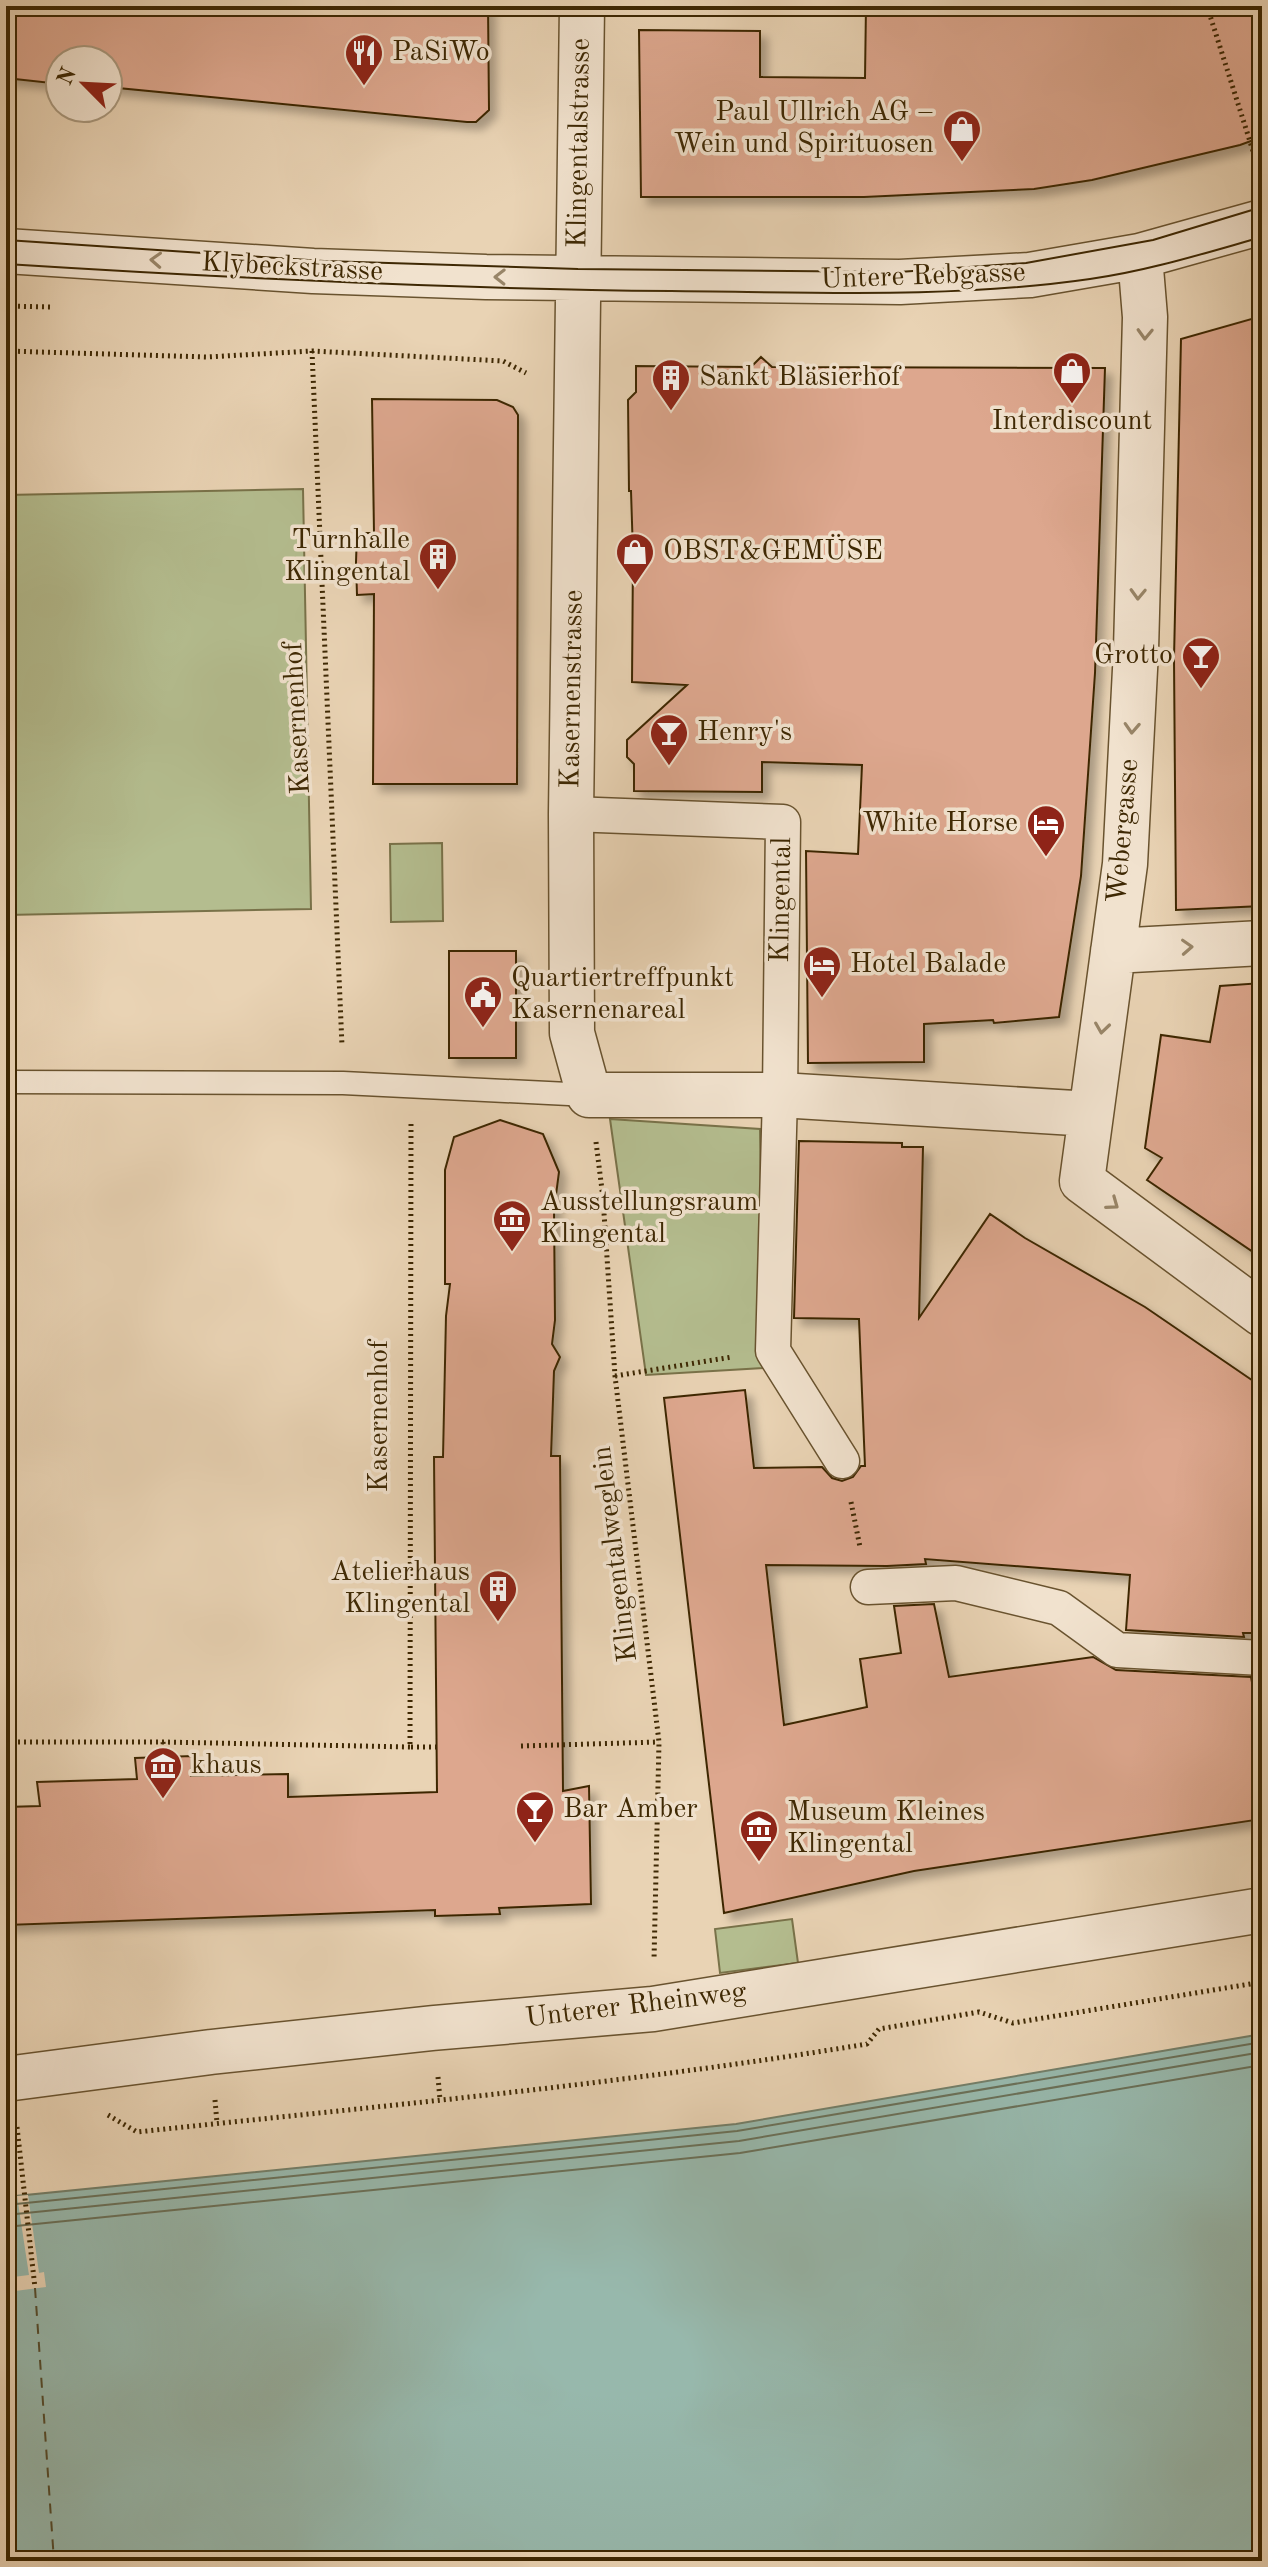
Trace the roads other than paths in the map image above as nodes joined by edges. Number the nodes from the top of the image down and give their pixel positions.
1 (582, 6) edge
2 (1262, 222) edge
3 (6, 251) edge
4 (1140, 256) junction
5 (578, 279) junction
6 (571, 814) junction
7 (1262, 943) edge
8 (1113, 951) junction
9 (6, 1082) edge
10 (589, 1095) junction
11 (780, 1095) junction
12 (1091, 1114) junction
13 (1262, 1314) edge
14 (842, 1461) road end
15 (868, 1587) road end
16 (1262, 1658) edge
17 (1262, 1910) edge
18 (6, 2079) edge

1 - 5 street, Klingentalstrasse
2 - 4 street, Untere Rebgasse
5 -> 3 street, Klybeckstrasse
4 - 5 street, Untere Rebgasse
4 -> 8 street, Webergasse
5 - 6 street, Kasernenstrasse
6 - 10 street, Kasernenstrasse
6 - 11 street, Klingental
8 -> 7 street
8 -> 12 street, Webergasse
9 - 10 lane
10 - 11 street
11 - 12 street
11 - 14 street, Klingental
12 -> 13 street, Webergasse
15 - 16 street
17 - 18 street, Unterer Rheinweg

